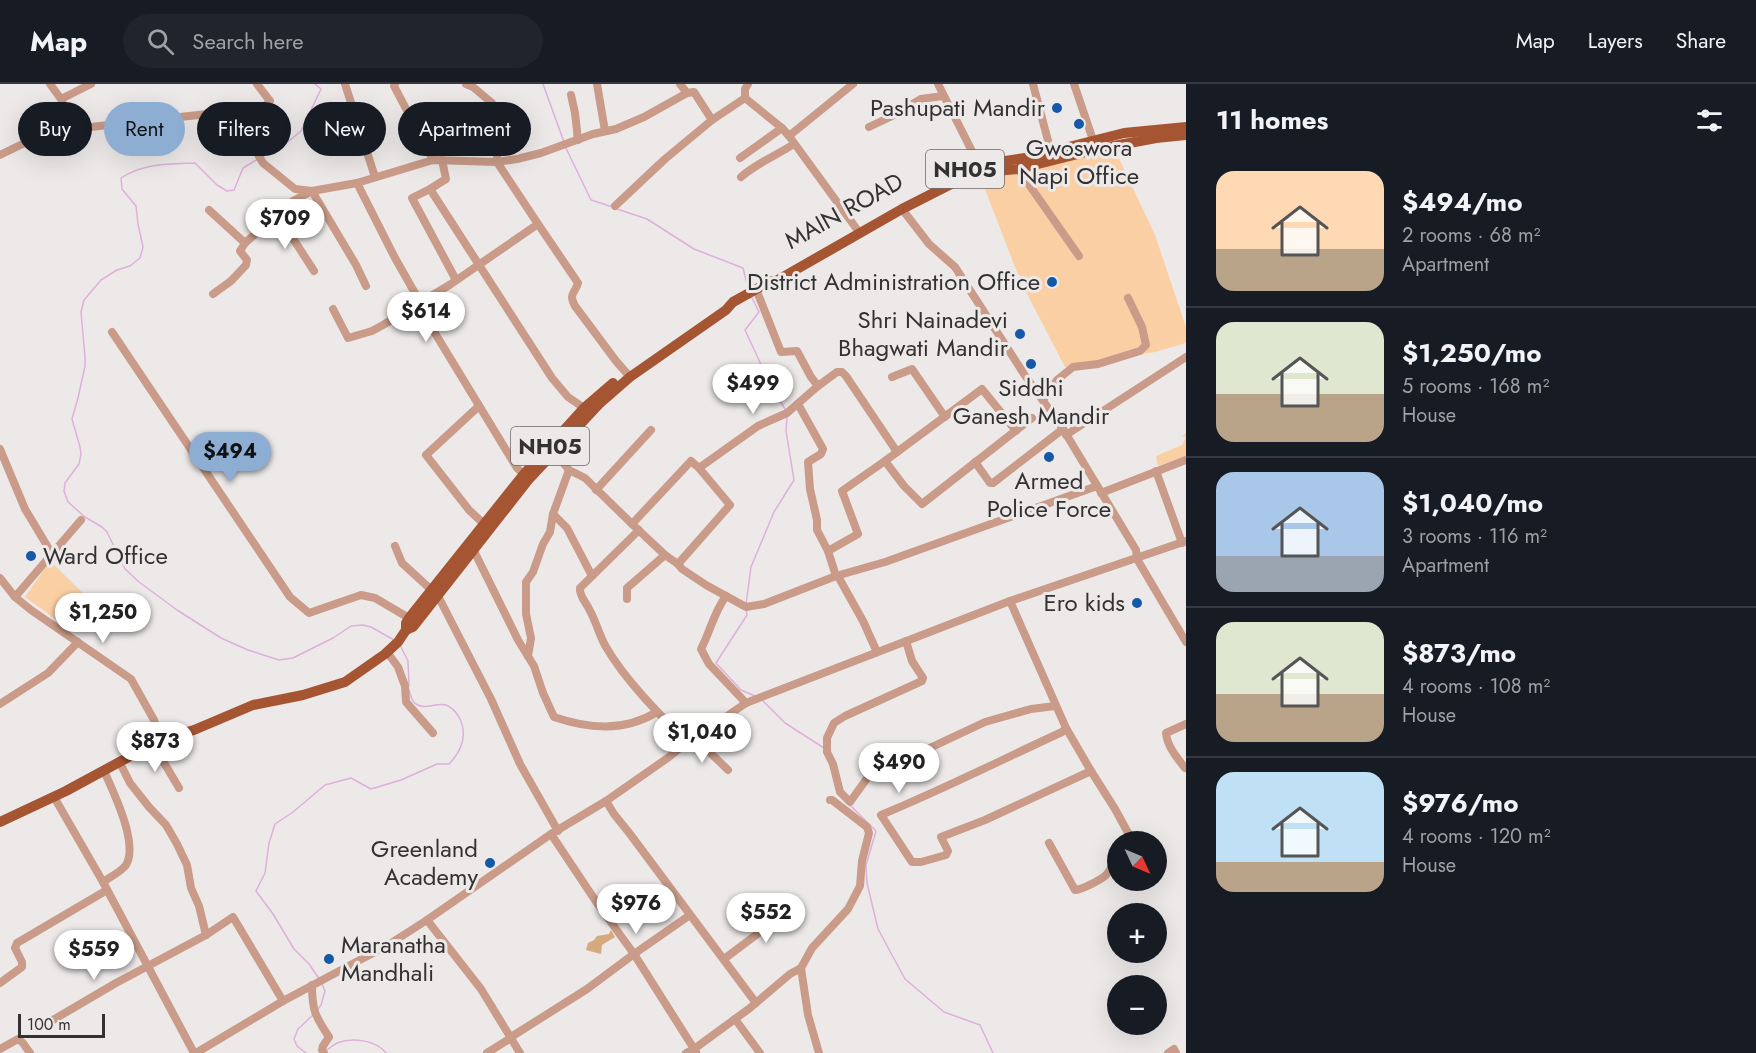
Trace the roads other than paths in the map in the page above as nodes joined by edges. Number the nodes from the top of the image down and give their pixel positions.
1 (50, 84) edge
2 (91, 84) edge
3 (257, 84) edge
4 (345, 84) edge
5 (395, 84) edge
6 (465, 84) edge
7 (597, 84) edge
8 (680, 84) edge
9 (748, 84) edge
10 (852, 84) edge
11 (938, 84) edge
12 (1033, 84) edge
13 (1074, 84) edge
14 (687, 93) junction
15 (571, 95) dead end
16 (943, 96) junction
17 (745, 98) junction
18 (61, 99) junction
19 (62, 102) edge
20 (268, 102) edge
21 (197, 115) edge
22 (712, 120) junction
23 (92, 127) edge
24 (869, 127) dead end
25 (1186, 127) edge
26 (782, 128) junction
27 (605, 131) junction
28 (1186, 135) edge
29 (578, 140) junction
30 (792, 140) junction
31 (1093, 140) junction
32 (18, 146) edge
33 (1050, 152) junction
34 (0, 155) edge
35 (259, 156) edge
36 (740, 158) dead end
37 (437, 160) junction
38 (497, 162) junction
39 (979, 165) junction
40 (1018, 169) junction
41 (375, 177) junction
42 (741, 177) dead end
43 (357, 183) junction
44 (430, 189) junction
45 (312, 191) junction
46 (615, 206) dead end
47 (902, 209) junction
48 (209, 210) dead end
49 (274, 217) junction
50 (538, 224) junction
51 (856, 228) junction
52 (245, 243) junction
53 (1080, 256) dead end
54 (479, 265) junction
55 (314, 271) dead end
56 (456, 280) junction
57 (771, 281) junction
58 (366, 286) dead end
59 (755, 290) junction
60 (213, 294) dead end
61 (1128, 298) dead end
62 (420, 302) junction
63 (333, 309) dead end
64 (112, 332) dead end
65 (1186, 357) edge
66 (628, 375) junction
67 (892, 377) dead end
68 (818, 386) junction
69 (1043, 400) junction
70 (798, 404) junction
71 (479, 406) junction
72 (584, 408) junction
73 (945, 417) junction
74 (1032, 418) dead end
75 (651, 430) dead end
76 (1016, 431) junction
77 (1065, 432) junction
78 (0, 449) edge
79 (554, 452) junction
80 (897, 452) junction
81 (1186, 460) edge
82 (885, 461) junction
83 (975, 462) junction
84 (699, 468) junction
85 (569, 470) junction
86 (1156, 471) junction
87 (527, 477) junction
88 (1099, 489) junction
89 (596, 490) junction
90 (553, 514) junction
91 (81, 520) dead end
92 (484, 524) junction
93 (632, 524) junction
94 (639, 530) junction
95 (1184, 542) edge
96 (395, 546) dead end
97 (474, 551) junction
98 (828, 551) junction
99 (52, 554) junction
100 (665, 555) junction
101 (1137, 559) junction
102 (678, 564) junction
103 (592, 576) junction
104 (836, 576) junction
105 (0, 578) edge
106 (435, 593) junction
107 (726, 596) junction
108 (15, 597) junction
109 (627, 599) dead end
110 (1010, 602) junction
111 (409, 618) junction
112 (406, 630) junction
113 (1184, 633) edge
114 (906, 641) junction
115 (78, 642) junction
116 (1186, 642) edge
117 (387, 652) junction
118 (877, 652) junction
119 (528, 656) junction
120 (746, 703) junction
121 (0, 704) edge
122 (1055, 706) junction
123 (657, 712) junction
124 (1186, 724) edge
125 (1066, 728) junction
126 (433, 733) dead end
127 (691, 740) junction
128 (157, 742) junction
129 (120, 763) junction
130 (1185, 768) edge
131 (728, 770) dead end
132 (104, 771) junction
133 (1091, 771) junction
134 (179, 788) dead end
135 (54, 797) junction
136 (830, 800) dead end
137 (606, 801) junction
138 (0, 822) edge
139 (1127, 831) edge
140 (555, 832) junction
141 (1049, 843) dead end
142 (1107, 874) edge
143 (103, 882) junction
144 (107, 890) junction
145 (792, 908) dead end
146 (690, 915) junction
147 (427, 920) junction
148 (206, 934) junction
149 (634, 954) junction
150 (724, 959) junction
151 (148, 966) junction
152 (801, 968) junction
153 (0, 983) edge
154 (312, 986) junction
155 (283, 1001) junction
156 (756, 1003) junction
157 (735, 1019) junction
158 (53, 1020) dead end
159 (511, 1038) junction
160 (0, 1049) edge
161 (323, 1052) edge
162 (692, 1052) edge
163 (30, 1053) edge
164 (195, 1053) edge
165 (486, 1053) edge
166 (520, 1053) edge
167 (760, 1053) edge
168 (819, 1053) edge
169 (1168, 1053) edge
170 (1176, 1053) edge

1 - 18 street
2 - 18 street
3 - 20 street
4 - 41 street
5 - 37 street
6 - 38 street
7 - 27 street
8 - 14 street
9 - 17 street
10 - 30 street
11 - 16 street
12 - 33 street
13 - 31 street
14 - 22 street
14 - 27 street
15 - 29 street
16 - 24 street
16 - 39 street
17 - 22 street
17 - 26 street
18 - 19 street
21 - 23 street
22 - 46 street
25 - 31 main road, MAIN ROAD / NH05
26 - 30 street
26 - 36 street
27 - 29 street
28 - 40 main road, NH05
29 - 38 street
30 - 42 street
30 - 51 street
31 - 33 main road, MAIN ROAD / NH05
32 - 34 street
33 - 39 main road, MAIN ROAD / NH05
35 - 45 street
37 - 38 street
37 - 41 street
37 - 44 street
38 - 50 street
39 - 51 main road, MAIN ROAD / NH05
40 - 47 main road, NH05
40 - 53 street
41 - 43 street
43 - 45 street
43 - 62 street
44 - 54 street
44 - 56 street
45 - 49 street
45 - 58 street
47 - 57 main road, NH05
47 - 69 street
48 - 52 street
49 - 52 street
49 - 55 street
50 - 54 street
50 - 66 street
51 - 57 main road, MAIN ROAD / NH05
52 - 60 street
54 - 56 street
54 - 72 street
56 - 62 street
57 - 59 main road, NH05
59 - 66 main road, NH05
59 - 68 street
61 - 69 street
62 - 63 street
62 - 71 street
64 - 111 street
65 - 77 street
66 - 72 main road, NH05
66 - 79 main road, NH05
67 - 73 street
68 - 70 street
68 - 80 street
69 - 77 street
70 - 84 street
70 - 98 street
71 - 87 street
71 - 92 street
72 - 87 main road, NH05
73 - 76 street
73 - 80 street
74 - 76 street
75 - 89 street
76 - 83 street
77 - 83 street
77 - 88 street
78 - 99 street
79 - 85 street
79 - 87 main road, NH05
80 - 82 street
81 - 86 street
82 - 83 street
82 - 98 street
84 - 93 street
84 - 102 street
85 - 89 street
85 - 90 street
86 - 88 street
86 - 95 street
87 - 92 main road, NH05
87 - 97 main road, NH05
88 - 101 street
88 - 104 street
89 - 93 street
90 - 103 street
90 - 119 street
91 - 99 street
92 - 106 main road, NH05
93 - 94 street
94 - 100 street
94 - 103 street
95 - 101 street
96 - 106 street
97 - 106 main road, NH05
97 - 119 street
98 - 104 street
99 - 108 street
100 - 102 street
100 - 109 street
101 - 110 street
101 - 113 street
102 - 107 street
103 - 123 street
104 - 107 street
104 - 118 street
105 - 108 street
106 - 111 main road, NH05
106 - 112 main road, NH05
106 - 140 street
107 - 120 street
108 - 115 street
110 - 114 street
110 - 122 street
111 - 112 main road, NH05
112 - 117 main road, NH05
113 - 116 street
114 - 118 street
114 - 122 street
115 - 121 street
115 - 128 street
117 - 126 street
117 - 128 main road, NH05
118 - 120 street
119 - 123 street
120 - 127 street
122 - 125 street
123 - 127 street
124 - 130 street
125 - 133 street
125 - 133 street
127 - 131 street
127 - 137 street
128 - 129 main road, NH05
128 - 134 street
129 - 132 main road, NH05
129 - 148 street
132 - 135 main road, NH05
132 - 143 street
133 - 139 street
135 - 138 main road, NH05
135 - 143 street
136 - 152 street
137 - 140 street
137 - 146 street
140 - 147 street
140 - 149 street
141 - 142 street
143 - 144 street
144 - 151 street
144 - 153 street
145 - 150 street
146 - 149 street
146 - 150 street
147 - 154 street
147 - 159 street
148 - 151 street
148 - 155 street
149 - 159 street
149 - 162 street
150 - 156 street
151 - 158 street
151 - 164 street
152 - 156 street
152 - 168 street
154 - 155 street
154 - 161 street
155 - 164 street
156 - 157 street
157 - 162 street
157 - 167 street
159 - 165 street
159 - 166 street
160 - 163 street
169 - 170 street

